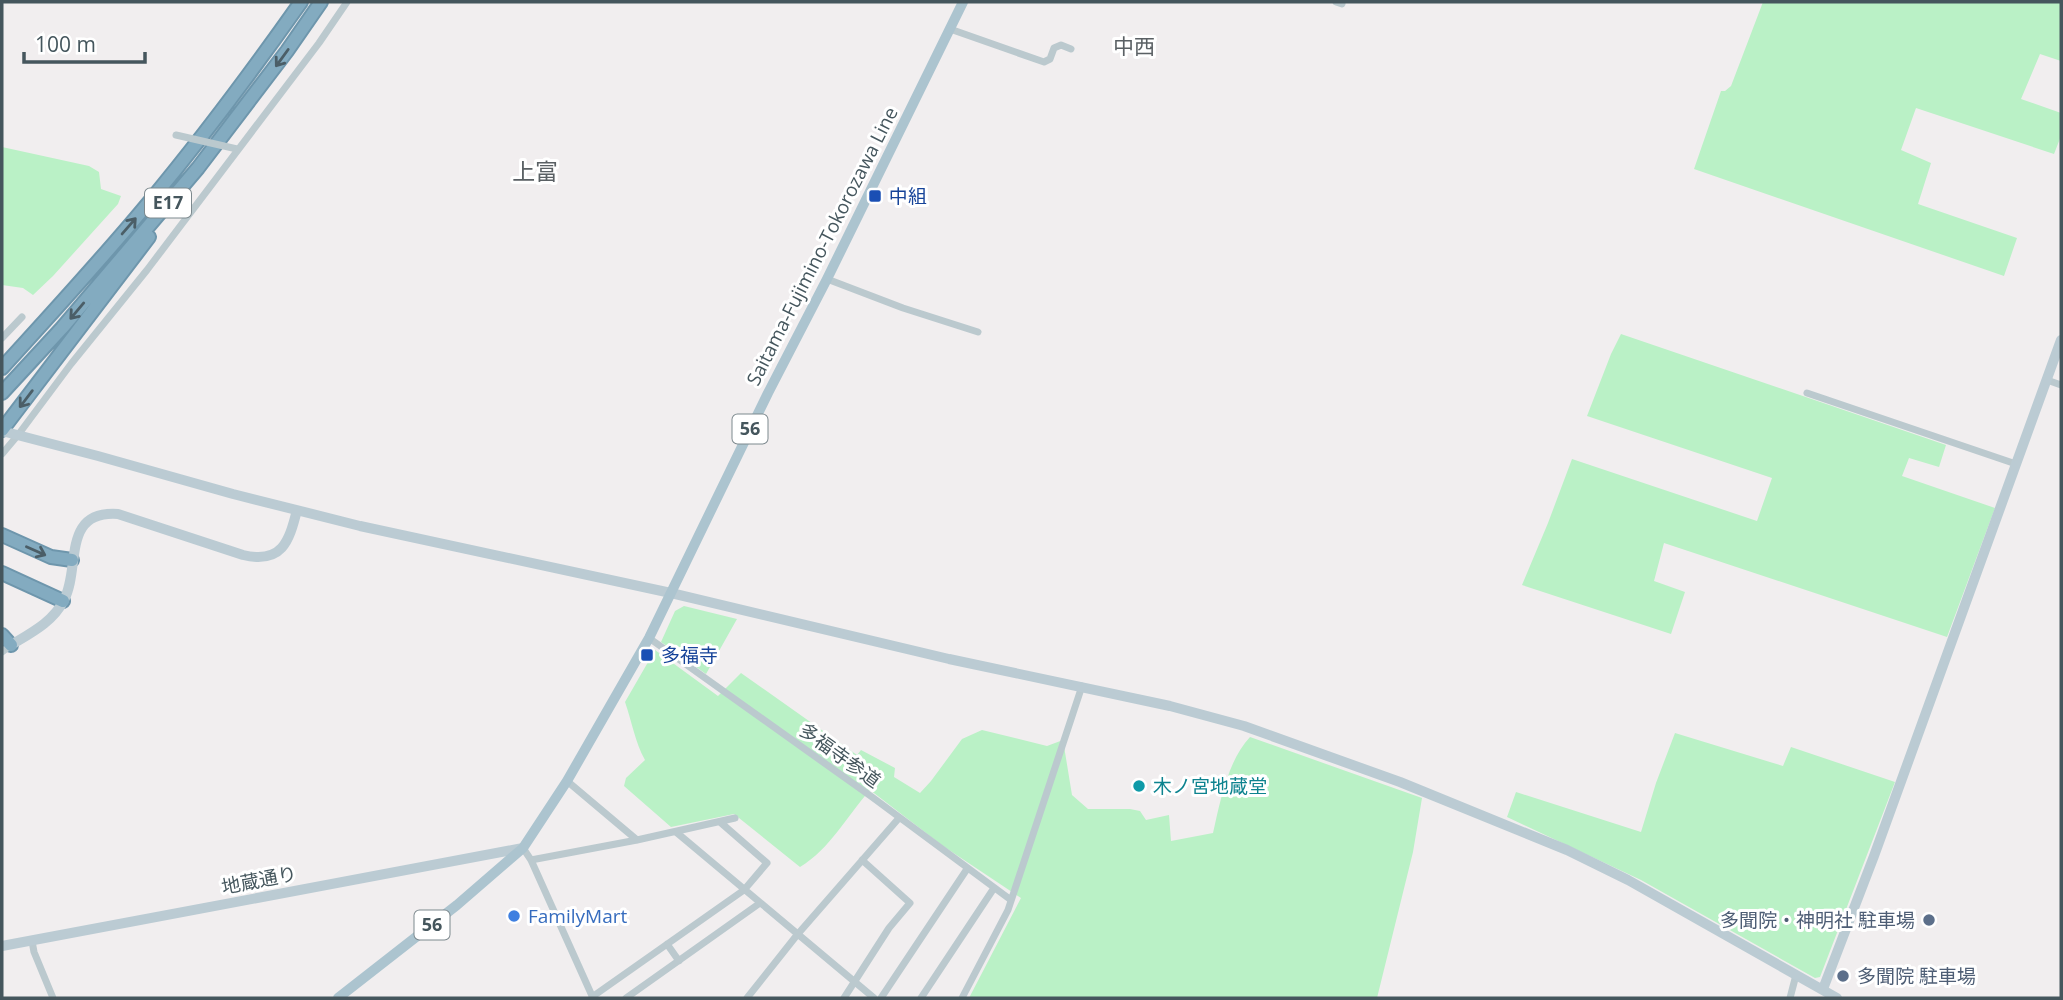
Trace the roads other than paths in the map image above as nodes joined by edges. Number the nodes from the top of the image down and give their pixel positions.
1 (301, 2) edge
2 (321, 2) edge
3 (347, 2) edge
4 (963, 2) edge
5 (950, 29) junction
6 (1071, 49) dead end
7 (176, 135) dead end
8 (237, 149) junction
9 (198, 168) junction
10 (827, 279) junction
11 (22, 317) dead end
12 (978, 332) dead end
13 (2, 338) edge
14 (2061, 340) edge
15 (2, 368) edge
16 (2047, 380) junction
17 (2061, 385) edge
18 (2, 393) edge
19 (1807, 393) dead end
20 (8, 432) edge
21 (2, 453) edge
22 (2016, 464) junction
23 (297, 510) junction
24 (2, 535) edge
25 (72, 559) junction
26 (2, 573) edge
27 (671, 593) junction
28 (64, 601) junction
29 (2, 635) edge
30 (649, 638) junction
31 (6, 649) edge
32 (1082, 686) junction
33 (567, 781) junction
34 (735, 818) dead end
35 (899, 818) junction
36 (720, 822) junction
37 (676, 832) junction
38 (637, 840) junction
39 (523, 848) junction
40 (531, 860) junction
41 (862, 860) junction
42 (967, 869) junction
43 (994, 888) junction
44 (744, 890) junction
45 (1011, 900) junction
46 (760, 903) junction
47 (797, 935) junction
48 (32, 941) junction
49 (667, 944) junction
50 (2, 946) edge
51 (679, 961) junction
52 (1796, 975) junction
53 (855, 982) junction
54 (1823, 989) junction
55 (592, 997) edge
56 (53, 998) edge
57 (338, 998) edge
58 (626, 998) edge
59 (747, 998) edge
60 (844, 998) edge
61 (874, 998) edge
62 (881, 998) edge
63 (921, 998) edge
64 (962, 998) edge
65 (1790, 998) edge
66 (1837, 998) edge

15 -> 1 highway, E17
2 -> 9 highway, E17
3 - 8 street
4 - 5 main road, Saitama-Fujimino-Tokorozawa Line / 56
5 - 6 street
5 - 10 main road, Saitama-Fujimino-Tokorozawa Line / 56
7 - 8 street, bridge
8 - 20 street
9 -> 18 highway, E17
9 -> 20 highway
10 - 12 street
10 - 27 main road, Saitama-Fujimino-Tokorozawa Line / 56
11 - 13 street
14 - 16 street
16 - 17 street
16 - 22 street
19 - 22 street
20 - 21 street
20 - 23 street
22 - 54 street
23 - 25 street
23 - 27 street
24 -> 25 highway
25 - 28 street
26 - 28 highway
27 - 30 main road, Saitama-Fujimino-Tokorozawa Line / 56
27 - 32 street
28 - 31 street
29 - 31 highway
30 - 33 main road, Saitama-Fujimino-Tokorozawa Line / 56
30 - 35 street, 多福寺参道
32 - 45 street
32 - 52 street
33 - 38 street
33 - 39 main road, Saitama-Fujimino-Tokorozawa Line / 56
34 - 36 street
35 - 41 street
35 - 42 street, 多福寺参道
36 - 37 street
36 - 44 street
37 - 38 street
37 - 44 street
38 - 40 street
39 - 40 street
39 - 48 street, 地蔵通り
39 - 57 main road, Saitama-Fujimino-Tokorozawa Line / 56
40 - 55 street
41 - 47 street
41 - 53 street
42 - 43 street, 多福寺参道
42 - 62 street
43 - 45 street, 多福寺参道
43 - 63 street
44 - 46 street
44 - 49 street
45 - 64 street
46 - 47 street
46 - 51 street
47 - 53 street
47 - 59 street
48 - 50 street, 地蔵通り
48 - 56 street
49 - 51 street
49 - 55 street
51 - 58 street
52 - 54 street
52 - 65 street
53 - 60 street
53 - 61 street
54 - 66 street

